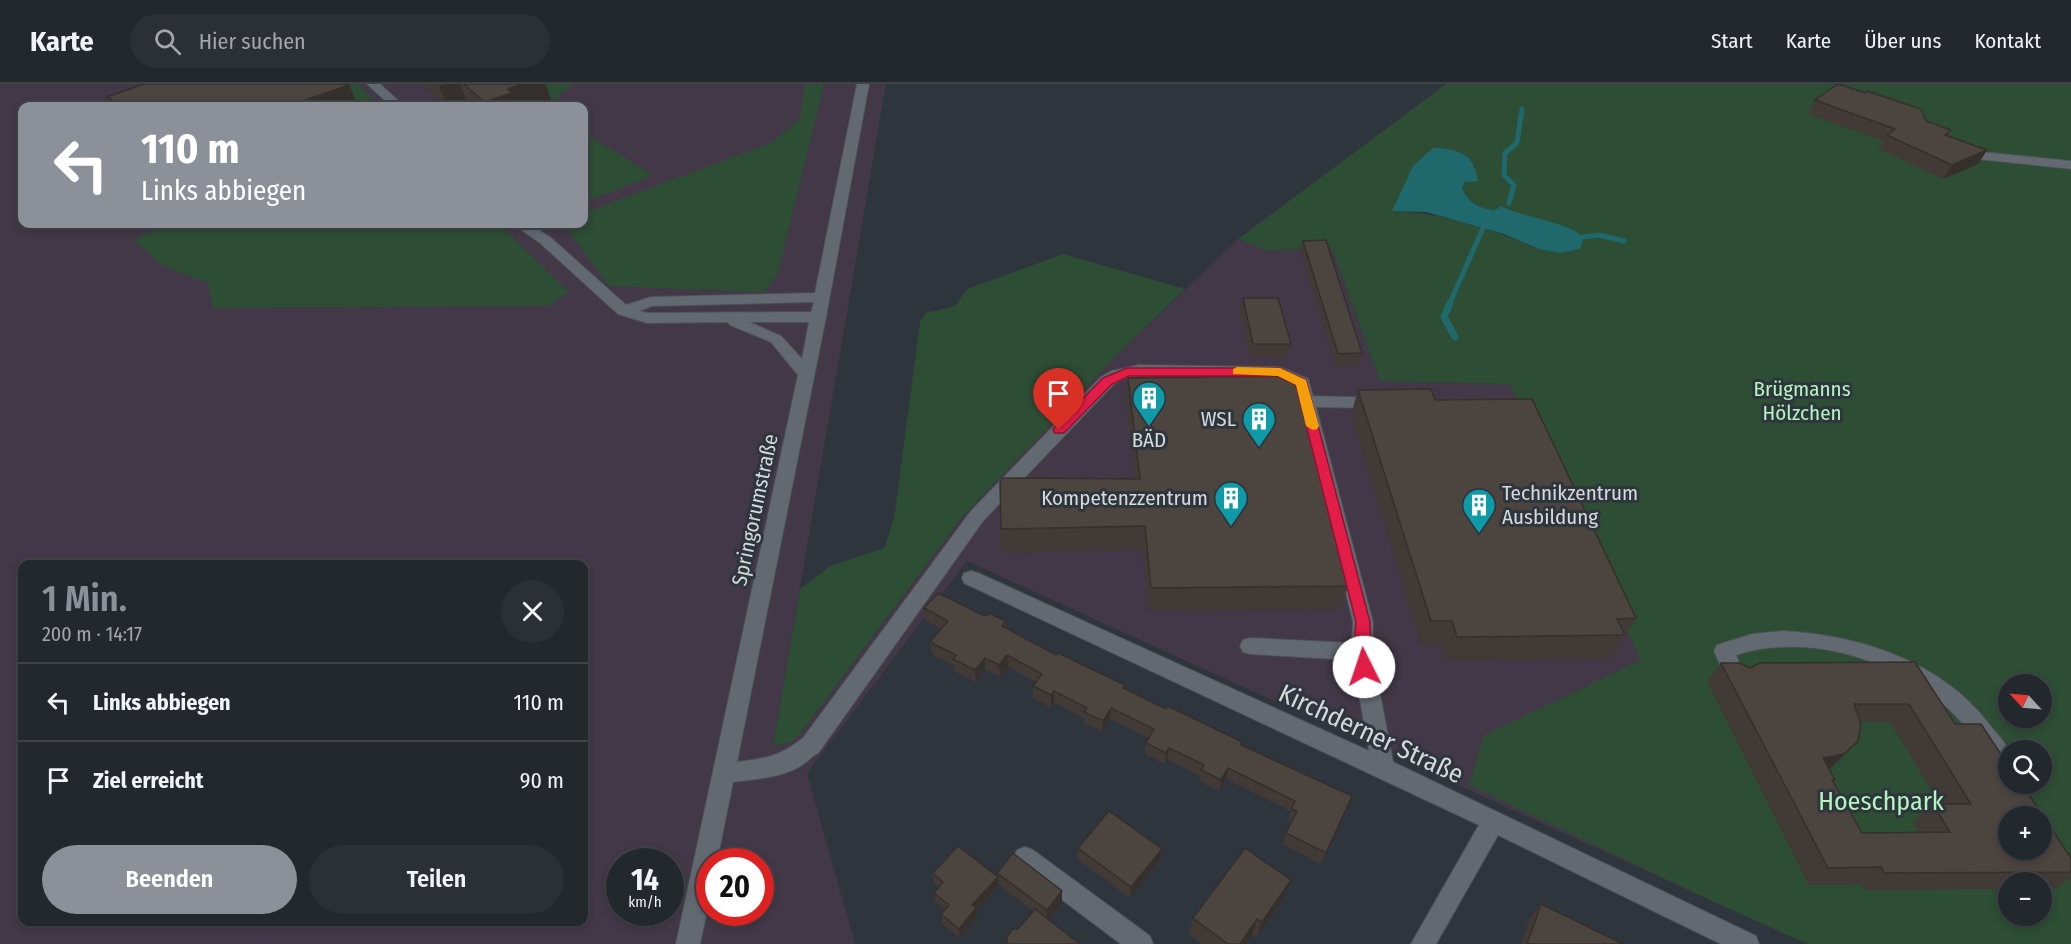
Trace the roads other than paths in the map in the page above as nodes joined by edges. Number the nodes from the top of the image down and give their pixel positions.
1 (373, 84) edge
2 (862, 84) edge
3 (393, 102) edge
4 (1972, 155) edge
5 (2071, 165) edge
6 (526, 228) edge
7 (822, 297) junction
8 (623, 311) junction
9 (818, 317) junction
10 (716, 318) junction
11 (806, 374) junction
12 (1306, 401) junction
13 (1399, 404) edge
14 (971, 578) dead end
15 (1250, 646) dead end
16 (1362, 652) junction
17 (1735, 676) edge
18 (1998, 753) edge
19 (1383, 768) junction
20 (724, 773) junction
21 (1493, 822) junction
22 (1025, 858) dead end
23 (688, 944) edge
24 (1141, 944) edge
25 (1423, 944) edge
26 (1747, 944) edge

1 - 3 street
2 - 7 street, Springorumstraße
4 - 5 street
6 - 8 street
7 - 8 street
7 - 9 street, Springorumstraße
8 - 10 street
9 - 10 street
9 - 11 street, Springorumstraße
10 - 11 street
11 - 20 street, Springorumstraße
12 - 13 street
12 - 16 street
12 - 20 street
14 - 19 street, Kirchderner Straße
15 - 16 street
16 - 19 street
17 - 18 street
19 - 21 street, Kirchderner Straße
20 - 23 street, Springorumstraße
21 - 25 street
21 - 26 street, Kirchderner Straße
22 - 24 street

